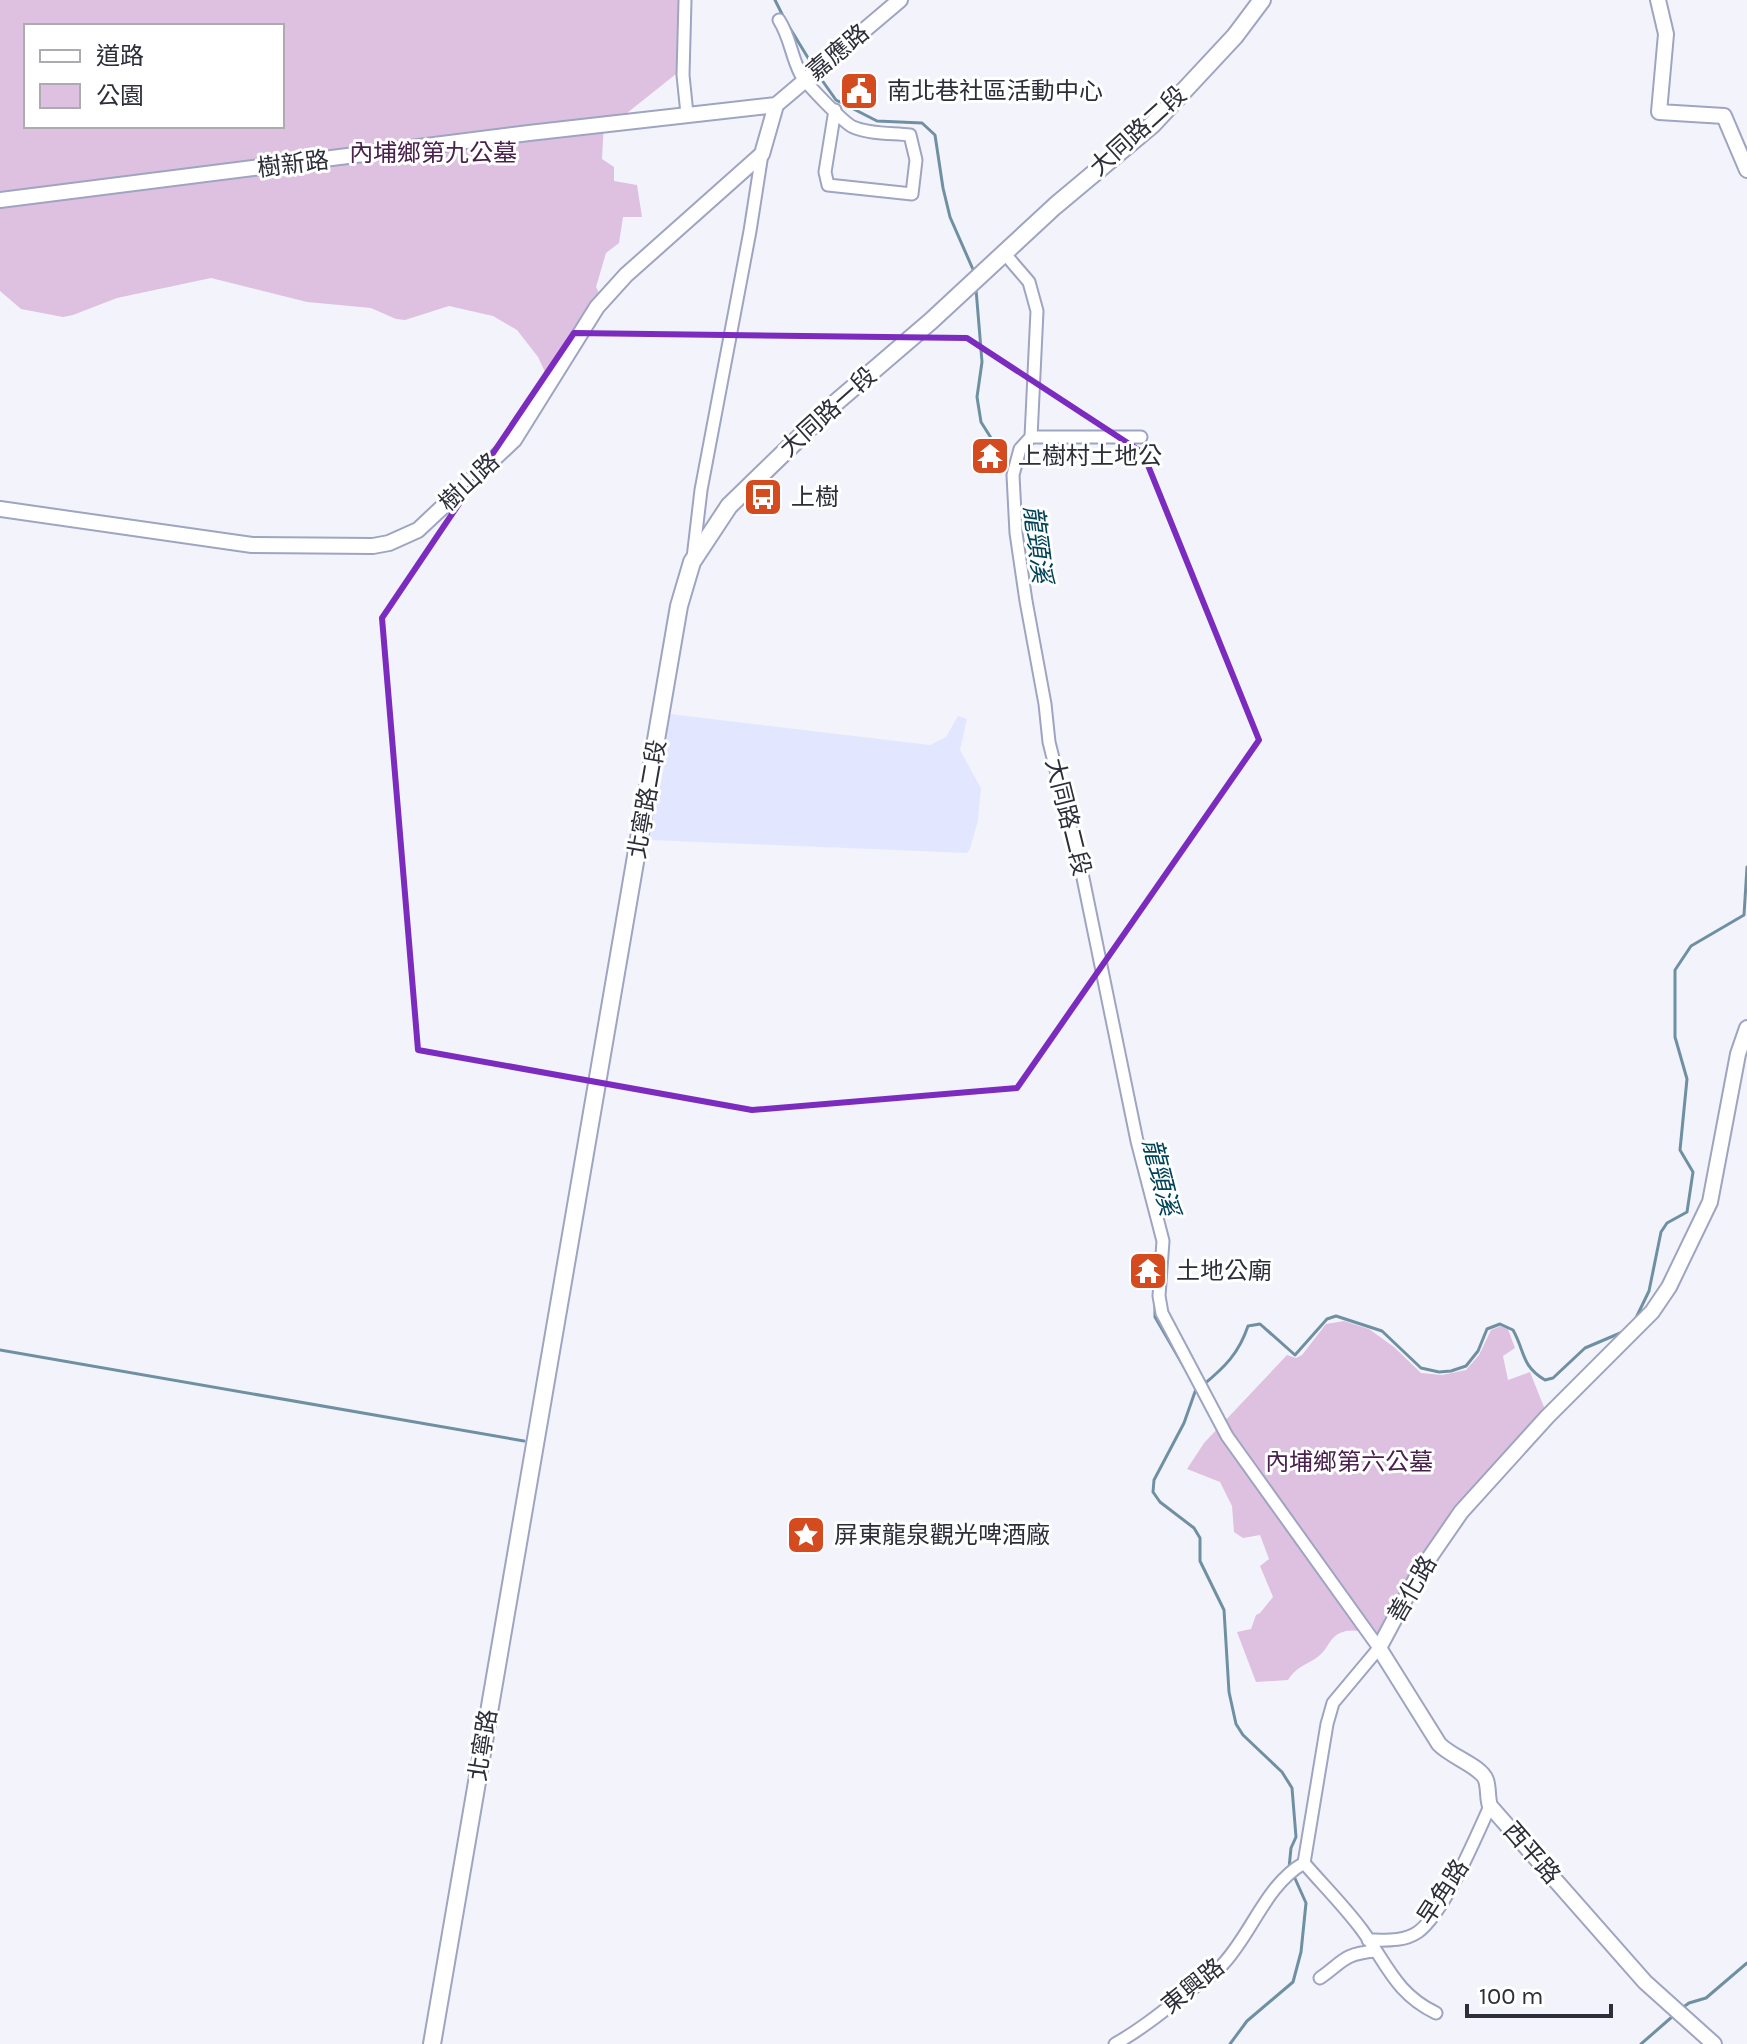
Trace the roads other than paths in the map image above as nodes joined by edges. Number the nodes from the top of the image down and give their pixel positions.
1 (685, 0) edge
2 (900, 0) edge
3 (1262, 0) edge
4 (1658, 0) edge
5 (779, 20) dead end
6 (812, 74) junction
7 (776, 105) junction
8 (835, 110) junction
9 (687, 114) junction
10 (762, 154) junction
11 (1747, 170) edge
12 (0, 200) edge
13 (1005, 254) junction
14 (976, 280) joint
15 (1031, 437) junction
16 (1141, 437) dead end
17 (0, 509) edge
18 (692, 562) junction
19 (1747, 1028) edge
20 (534, 1445) joint
21 (1379, 1648) junction
22 (1490, 1806) junction
23 (1295, 1869) junction
24 (1368, 1940) junction
25 (1375, 1951) junction
26 (1320, 1978) dead end
27 (1436, 2013) dead end
28 (432, 2044) edge
29 (1115, 2044) edge
30 (1714, 2044) edge

1 - 9 street
2 - 6 street, 嘉應路
3 - 13 main road, 大同路二段
4 - 11 street
5 - 6 street
6 - 7 street, 嘉應路
6 - 8 street
7 - 9 street, 樹新路
7 - 10 street
8 - 8 street
9 - 12 street, 樹新路
10 - 17 street, 樹山路
10 - 18 street, 北寧路二段
13 - 14 main road, 大同路二段
13 - 15 street, 大同路二段
14 - 18 main road, 大同路一段
15 - 16 street
15 - 21 street, 大同路二段
18 - 20 main road, 北寧路二段
19 - 21 street, 善化路
20 - 28 main road, 北寧路
21 - 22 street, 西平路
21 - 23 street, 善化路
22 - 24 street, 早角路
22 - 30 street, 西平路
23 - 24 street
23 - 29 street, 東興路
24 - 25 street
25 - 26 street
25 - 27 street

